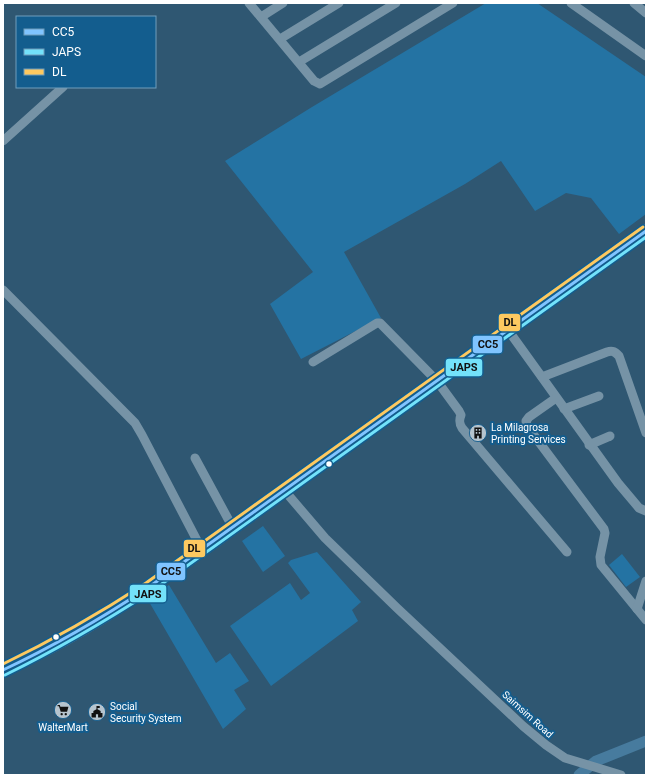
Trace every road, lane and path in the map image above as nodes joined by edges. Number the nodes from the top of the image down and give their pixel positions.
1 (249, 3) edge
2 (283, 3) edge
3 (339, 3) edge
4 (396, 3) edge
5 (572, 3) edge
6 (634, 3) edge
7 (450, 4) edge
8 (646, 13) edge
9 (261, 17) junction
10 (280, 39) junction
11 (646, 56) edge
12 (299, 62) junction
13 (62, 88) edge
14 (3, 141) edge
15 (646, 231) edge
16 (3, 290) edge
17 (508, 330) junction
18 (314, 362) dead end
19 (542, 377) junction
20 (437, 381) junction
21 (599, 396) dead end
22 (556, 398) junction
23 (564, 409) junction
24 (646, 433) edge
25 (610, 436) dead end
26 (590, 445) junction
27 (195, 458) dead end
28 (284, 490) junction
29 (646, 510) edge
30 (233, 528) junction
31 (202, 550) junction
32 (567, 552) dead end
33 (646, 581) edge
34 (637, 609) junction
35 (646, 620) edge
36 (3, 670) edge
37 (621, 775) edge

1 - 9 street
2 - 9 street
3 - 10 street
4 - 12 street
5 - 11 street
6 - 8 street
7 - 12 street
9 - 10 street
10 - 12 street
13 - 14 street
15 - 17 highway
16 - 31 street
17 - 19 street
17 - 20 highway
18 - 20 street
19 - 22 street
19 - 24 street
20 - 28 highway
20 - 32 street
21 - 23 street
22 - 23 street
22 - 34 street
23 - 26 street
25 - 26 street
26 - 29 street
27 - 30 street
28 - 30 highway
28 - 37 street, Saimsim Road
30 - 31 highway
31 - 36 highway
33 - 34 street
34 - 35 street

